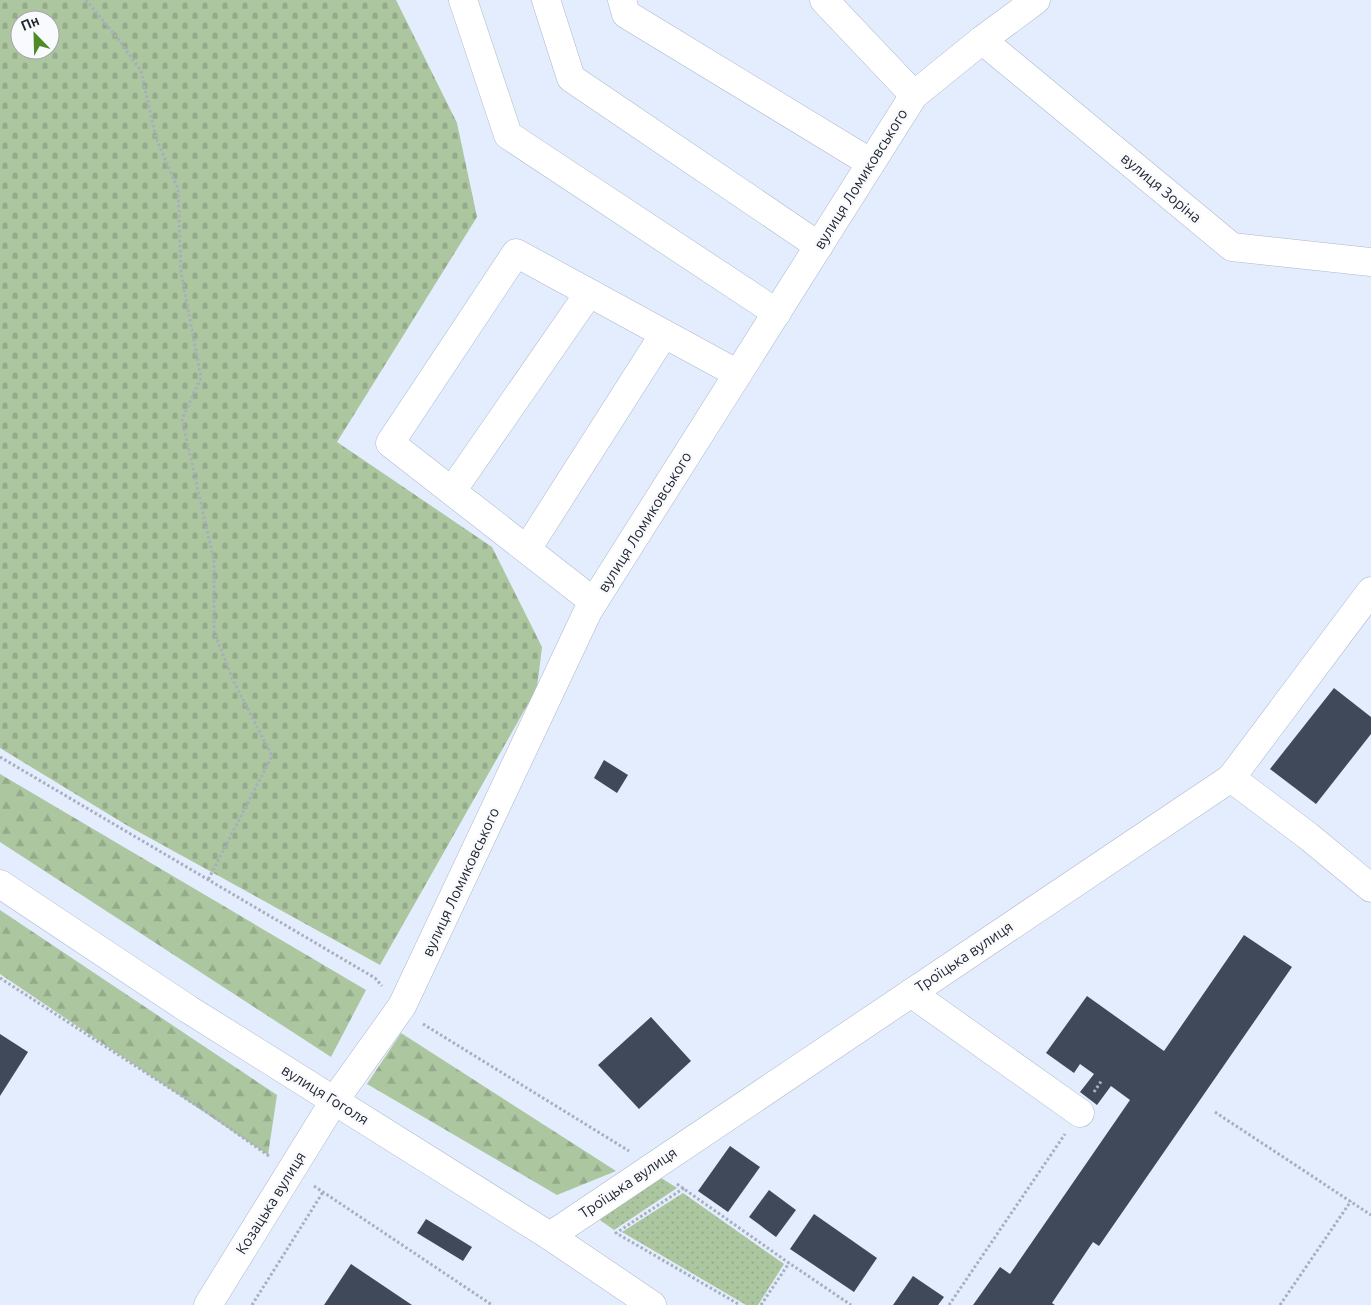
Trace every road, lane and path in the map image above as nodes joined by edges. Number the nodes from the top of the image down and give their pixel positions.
1 (86, 0) edge
2 (463, 0) edge
3 (546, 0) edge
4 (622, 0) edge
5 (824, 0) edge
6 (1036, 0) edge
7 (982, 40) junction
8 (914, 95) junction
9 (871, 163) junction
10 (819, 246) junction
11 (1371, 262) edge
12 (589, 293) junction
13 (777, 313) junction
14 (664, 334) junction
15 (738, 374) junction
16 (452, 491) junction
17 (527, 550) junction
18 (1371, 591) edge
19 (594, 602) junction
20 (0, 757) edge
21 (1231, 778) junction
22 (208, 880) junction
23 (0, 884) edge
24 (1371, 888) edge
25 (0, 978) edge
26 (911, 993) junction
27 (402, 1006) junction
28 (1102, 1080) dead end
29 (334, 1101) junction
30 (1214, 1112) dead end
31 (1080, 1113) junction
32 (291, 1171) junction
33 (684, 1188) dead end
34 (323, 1192) junction
35 (1351, 1202) junction
36 (1371, 1215) edge
37 (550, 1236) junction
38 (789, 1263) dead end
39 (208, 1305) edge
40 (252, 1305) edge
41 (492, 1305) edge
42 (652, 1305) edge
43 (740, 1305) edge
44 (761, 1305) edge
45 (949, 1305) edge
46 (1280, 1305) edge

1 - 22 path
2 - 13 street
3 - 10 street
4 - 9 street
5 - 8 street
6 - 7 street, вулиця Ломиковського
7 - 8 street, вулиця Ломиковського
7 - 11 street, вулиця Зоріна
8 - 9 street, вулиця Ломиковського
9 - 10 street, вулиця Ломиковського
10 - 13 street, вулиця Ломиковського
12 - 14 street
12 - 16 street
12 - 16 street
13 - 15 street, вулиця Ломиковського
14 - 15 street
14 - 17 street
15 - 19 street, вулиця Ломиковського
16 - 17 street
17 - 19 street
18 - 21 street, Троїцька вулиця
19 - 27 street, вулиця Ломиковського
20 - 22 path
21 - 24 street
21 - 26 street, Троїцька вулиця
22 - 27 path
23 - 29 street, вулиця Гоголя
25 - 32 path
26 - 31 street
26 - 37 street, Троїцька вулиця
27 - 29 street, вулиця Ломиковського
28 - 31 path
29 - 32 street, Козацька вулиця
29 - 37 street, вулиця Гоголя
30 - 35 path
31 - 45 path
32 - 34 path
32 - 39 street, Козацька вулиця
33 - 43 path
34 - 40 path
34 - 41 path
35 - 36 path
35 - 46 path
37 - 42 street, вулиця Гоголя
38 - 44 path

